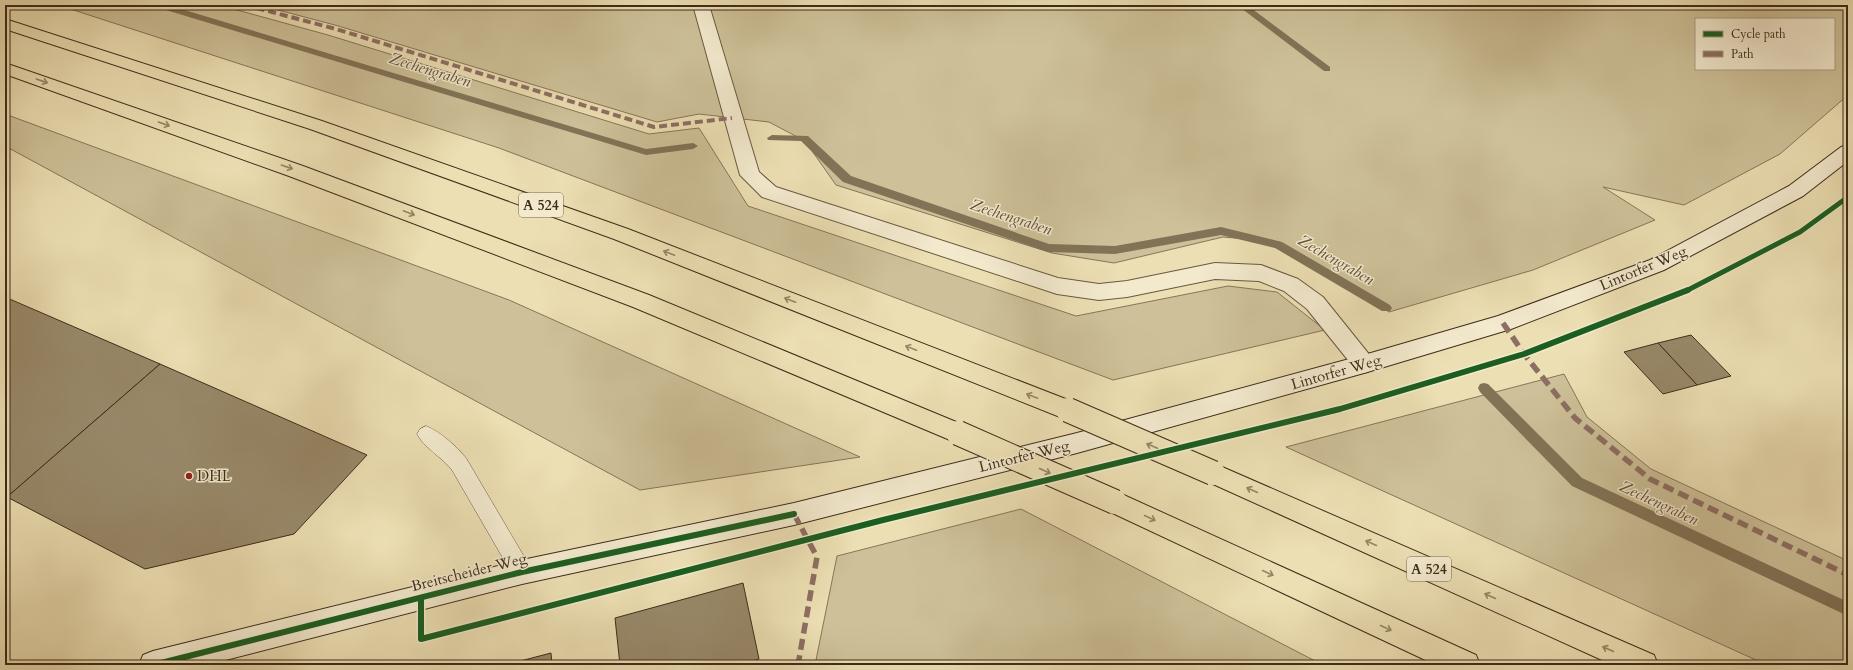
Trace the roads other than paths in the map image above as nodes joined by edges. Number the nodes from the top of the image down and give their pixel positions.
1 (701, 5) edge
2 (5, 24) edge
3 (5, 68) edge
4 (1848, 151) edge
5 (1364, 364) junction
6 (426, 434) dead end
7 (794, 514) joint
8 (522, 572) junction
9 (153, 665) edge
10 (1466, 665) edge
11 (1644, 665) edge

1 - 5 main road
11 -> 2 highway, A 524, bridge
3 -> 10 highway, bridge
4 - 5 main road, Lintorfer Weg
5 - 7 main road, Lintorfer Weg
6 - 8 lane
7 - 8 main road, Breitscheider Weg
8 - 9 main road, Breitscheider Weg

